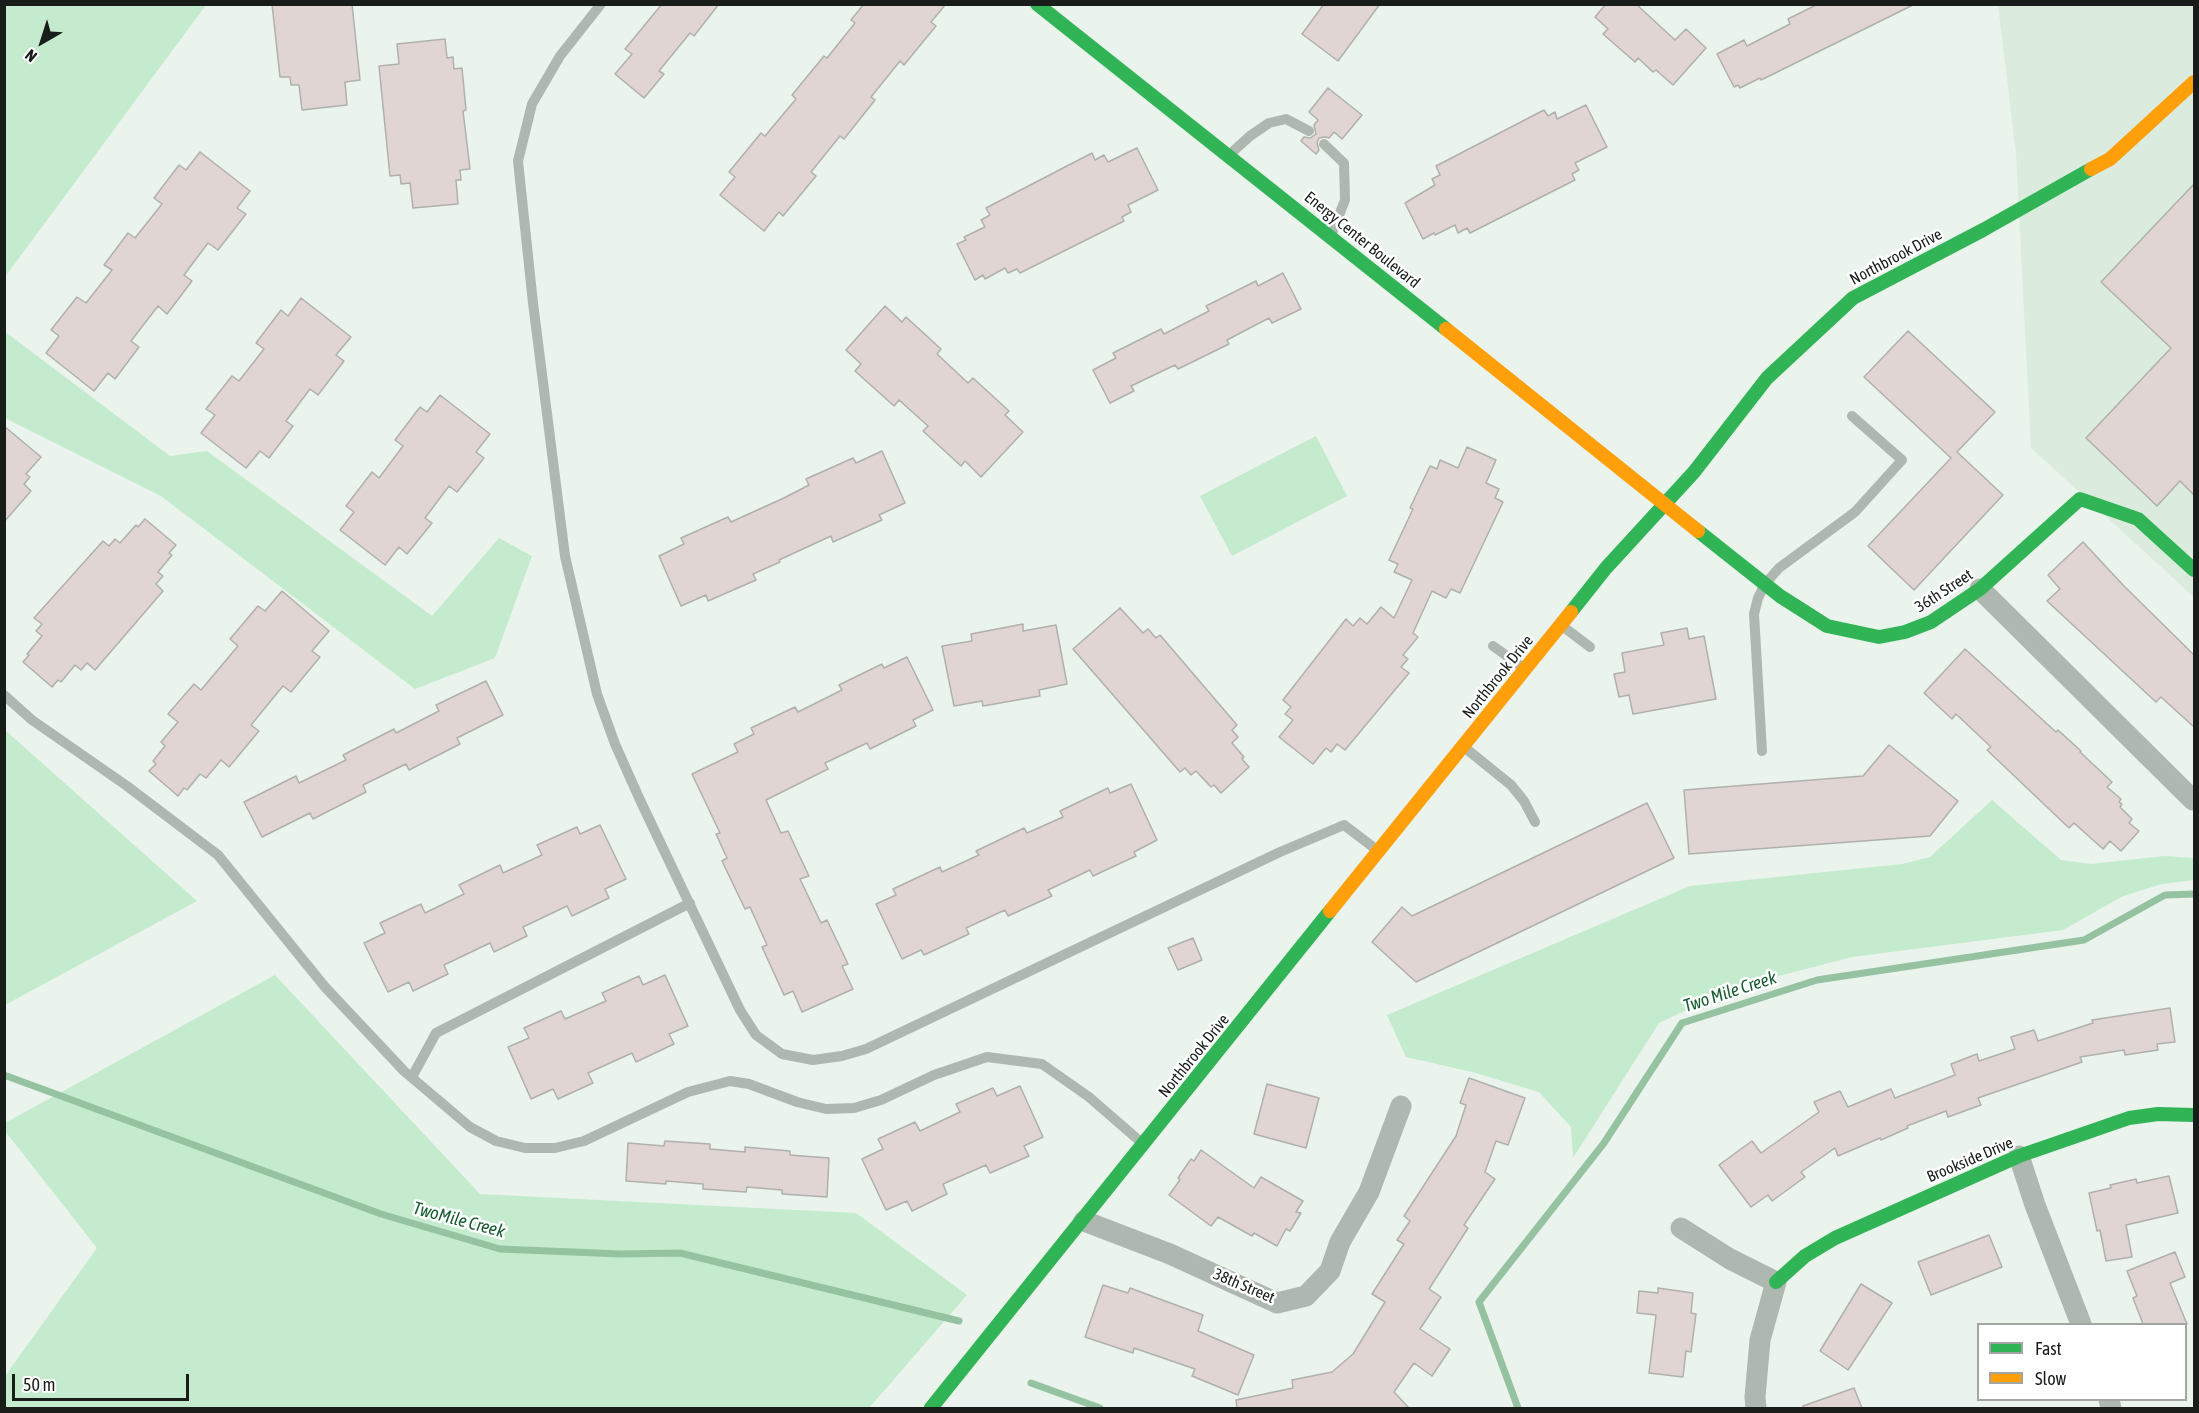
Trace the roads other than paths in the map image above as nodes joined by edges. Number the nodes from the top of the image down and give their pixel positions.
1 (601, 4) edge
2 (1037, 4) edge
3 (2194, 81) edge
4 (1309, 131) dead end
5 (1324, 144) dead end
6 (1228, 156) junction
7 (1331, 236) junction
8 (1852, 416) dead end
9 (1665, 503) junction
10 (2194, 570) edge
11 (1765, 584) junction
12 (1980, 589) junction
13 (1561, 625) junction
14 (1493, 646) dead end
15 (1590, 647) dead end
16 (1526, 669) junction
17 (4, 695) edge
18 (1463, 747) junction
19 (1762, 751) dead end
20 (2193, 800) dead end
21 (1535, 822) dead end
22 (1380, 852) junction
23 (690, 903) junction
24 (412, 1077) junction
25 (1401, 1106) dead end
26 (2194, 1115) edge
27 (1145, 1145) junction
28 (2019, 1156) junction
29 (1084, 1221) junction
30 (1681, 1228) dead end
31 (1776, 1282) junction
32 (2081, 1323) edge
33 (931, 1408) edge
34 (1756, 1408) edge

1 - 23 lane
2 - 6 street, Energy Center Boulevard
3 - 9 street, Northbrook Drive
4 - 6 lane
5 - 7 lane
6 - 7 street, Energy Center Boulevard
7 - 9 street, Energy Center Boulevard
8 - 11 lane
9 - 11 street, 36th Street
9 - 13 street, Northbrook Drive
10 - 12 street, 36th Street
11 - 12 street, 36th Street
11 - 19 lane
12 - 20 street
13 - 15 lane
13 - 16 street, Northbrook Drive
14 - 16 lane
16 - 18 street, Northbrook Drive
17 - 24 lane
18 - 21 lane
18 - 22 street, Northbrook Drive
22 - 23 lane
22 - 27 street, Northbrook Drive
23 - 24 lane
24 - 27 lane
25 - 29 street, 38th Street
26 - 28 street, Brookside Drive
27 - 29 street, Northbrook Drive
28 - 31 street, Brookside Drive
28 - 32 street
29 - 33 street, Northbrook Drive
30 - 31 street
31 - 34 street

